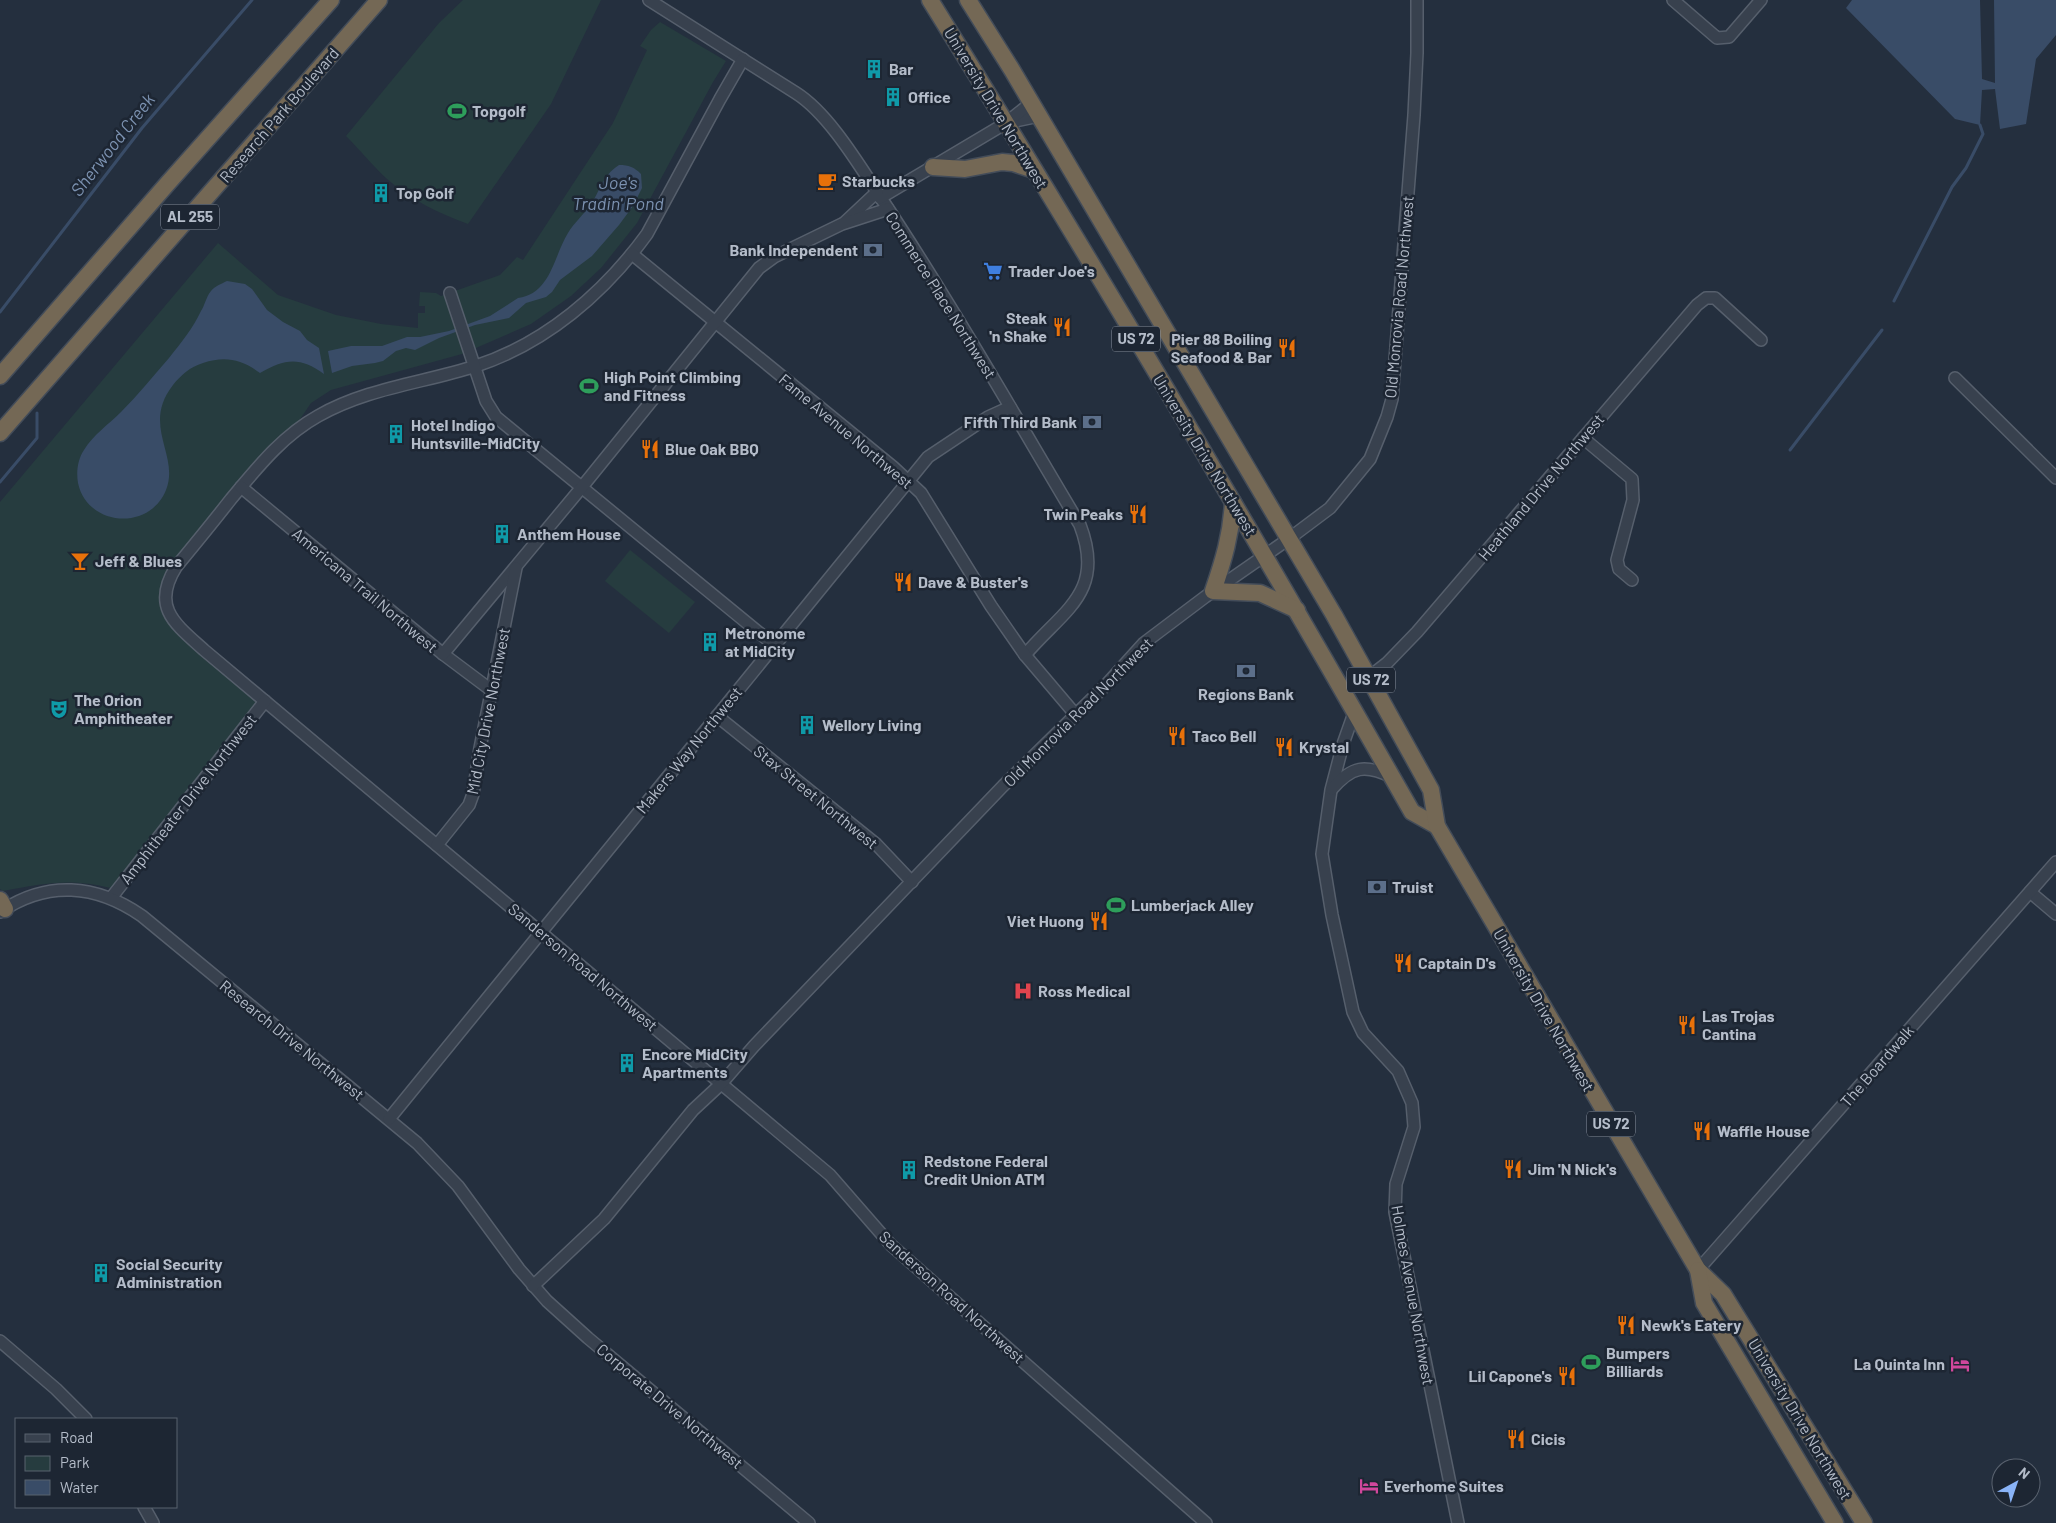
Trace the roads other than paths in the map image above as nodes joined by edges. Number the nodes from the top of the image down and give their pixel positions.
1 (331, 0) edge
2 (379, 0) edge
3 (649, 0) edge
4 (930, 0) edge
5 (968, 0) edge
6 (973, 0) edge
7 (1418, 0) edge
8 (1673, 0) edge
9 (1761, 0) edge
10 (982, 24) junction
11 (743, 59) junction
12 (1035, 109) junction
13 (1006, 123) junction
14 (933, 167) junction
15 (1034, 170) junction
16 (878, 195) junction
17 (888, 209) junction
18 (842, 224) junction
19 (632, 254) junction
20 (450, 293) dead end
21 (716, 323) junction
22 (1761, 340) dead end
23 (475, 366) junction
24 (0, 376) edge
25 (1955, 378) dead end
26 (1010, 406) junction
27 (0, 433) edge
28 (1583, 438) junction
29 (2056, 478) edge
30 (908, 481) junction
31 (241, 487) junction
32 (582, 487) junction
33 (1232, 502) junction
34 (1290, 538) junction
35 (1264, 556) junction
36 (516, 567) junction
37 (1632, 580) dead end
38 (1213, 591) junction
39 (1297, 610) junction
40 (774, 645) junction
41 (443, 654) junction
42 (1025, 655) junction
43 (1369, 677) junction
44 (492, 690) junction
45 (265, 701) junction
46 (1354, 713) junction
47 (1076, 714) junction
48 (717, 716) junction
49 (1392, 777) junction
50 (1331, 790) junction
51 (1438, 826) junction
52 (437, 845) junction
53 (2056, 862) edge
54 (912, 882) junction
55 (2030, 892) junction
56 (111, 898) junction
57 (2, 907) edge
58 (2056, 914) edge
59 (542, 932) junction
60 (721, 1084) junction
61 (389, 1119) junction
62 (1698, 1270) junction
63 (534, 1286) junction
64 (0, 1341) edge
65 (85, 1418) edge
66 (145, 1508) edge
67 (153, 1523) edge
68 (809, 1523) edge
69 (1206, 1523) edge
70 (1458, 1523) edge
71 (1835, 1523) edge
72 (1864, 1523) edge

1 - 24 highway, AL 255
2 - 27 highway, Research Park Boulevard / AL 255
3 - 11 street, Commerce Place Northwest
4 - 13 highway, University Drive Northwest / US 72
5 - 10 highway, University Drive Northwest / US 72
6 - 10 highway
7 - 34 street, Old Monrovia Road Northwest
8 - 9 street
10 - 12 highway, University Drive Northwest / US 72
11 - 16 street, Commerce Place Northwest
11 - 19 street, Sanderson Road Northwest
12 - 13 street, Mid City Drive Northwest
12 - 34 highway, University Drive Northwest / US 72
13 - 14 street, Mid City Drive Northwest
13 - 15 highway, University Drive Northwest / US 72
14 - 15 highway
14 - 16 street, Mid City Drive Northwest
15 - 33 highway, University Drive Northwest / US 72
16 - 17 street, Commerce Place Northwest
16 - 18 street, Mid City Drive Northwest
17 - 18 street, Mid City Drive Northwest
17 - 26 street, Commerce Place Northwest
18 - 21 street, Mid City Drive Northwest
19 - 21 street, Fame Avenue Northwest
19 - 23 street, Sanderson Road Northwest
20 - 23 street
21 - 30 street, Fame Avenue Northwest
21 - 32 street, Mid City Drive Northwest
22 - 28 street, Heathland Drive Northwest
23 - 31 street, Sanderson Road Northwest
23 - 32 street
25 - 29 street
26 - 30 street, Makers Way Northwest
26 - 42 street, Commerce Place Northwest
28 - 37 street
28 - 43 street, Heathland Drive Northwest
30 - 40 street, Makers Way Northwest
30 - 42 street, Fame Avenue Northwest
31 - 41 street, Americana Trail Northwest
31 - 45 street, Sanderson Road Northwest
32 - 36 street, Mid City Drive Northwest
32 - 40 street
33 - 35 highway, University Drive Northwest / US 72
33 - 38 highway
34 - 35 street, Old Monrovia Road Northwest
34 - 43 highway, University Drive Northwest / US 72
35 - 38 street, Old Monrovia Road Northwest
35 - 39 highway, University Drive Northwest / US 72
36 - 41 street, Mid City Drive Northwest
36 - 44 street, Mid City Drive Northwest
38 - 39 highway
38 - 47 street, Old Monrovia Road Northwest
39 - 46 highway, University Drive Northwest / US 72
40 - 48 street, Makers Way Northwest
41 - 44 street, Americana Trail Northwest
42 - 47 street, Fame Avenue Northwest
43 - 51 highway, University Drive Northwest / US 72
44 - 52 street, Mid City Drive Northwest
45 - 52 street, Sanderson Road Northwest
45 - 56 street, Amphitheater Drive Northwest
46 - 49 highway, University Drive Northwest / US 72
46 - 50 street, Holmes Avenue Northwest
47 - 54 street, Old Monrovia Road Northwest
48 - 54 street, Stax Street Northwest
48 - 59 street, Makers Way Northwest
49 - 50 street
49 - 51 highway, University Drive Northwest / US 72
50 - 70 street, Holmes Avenue Northwest
51 - 62 highway, University Drive Northwest / US 72
52 - 59 street, Sanderson Road Northwest
53 - 55 street, The Boardwalk
54 - 60 street, Old Monrovia Road Northwest
55 - 58 street
55 - 62 street, The Boardwalk
56 - 57 street, Research Drive Northwest
56 - 61 street, Research Drive Northwest
59 - 60 street, Sanderson Road Northwest
59 - 61 street, Makers Way Northwest
60 - 63 street, Old Monrovia Road Northwest
60 - 69 street, Sanderson Road Northwest
61 - 63 street, Research Drive Northwest
62 - 71 highway, University Drive Northwest / US 72
62 - 72 highway, University Drive Northwest / US 72
63 - 68 street, Corporate Drive Northwest
64 - 65 street
66 - 67 street

